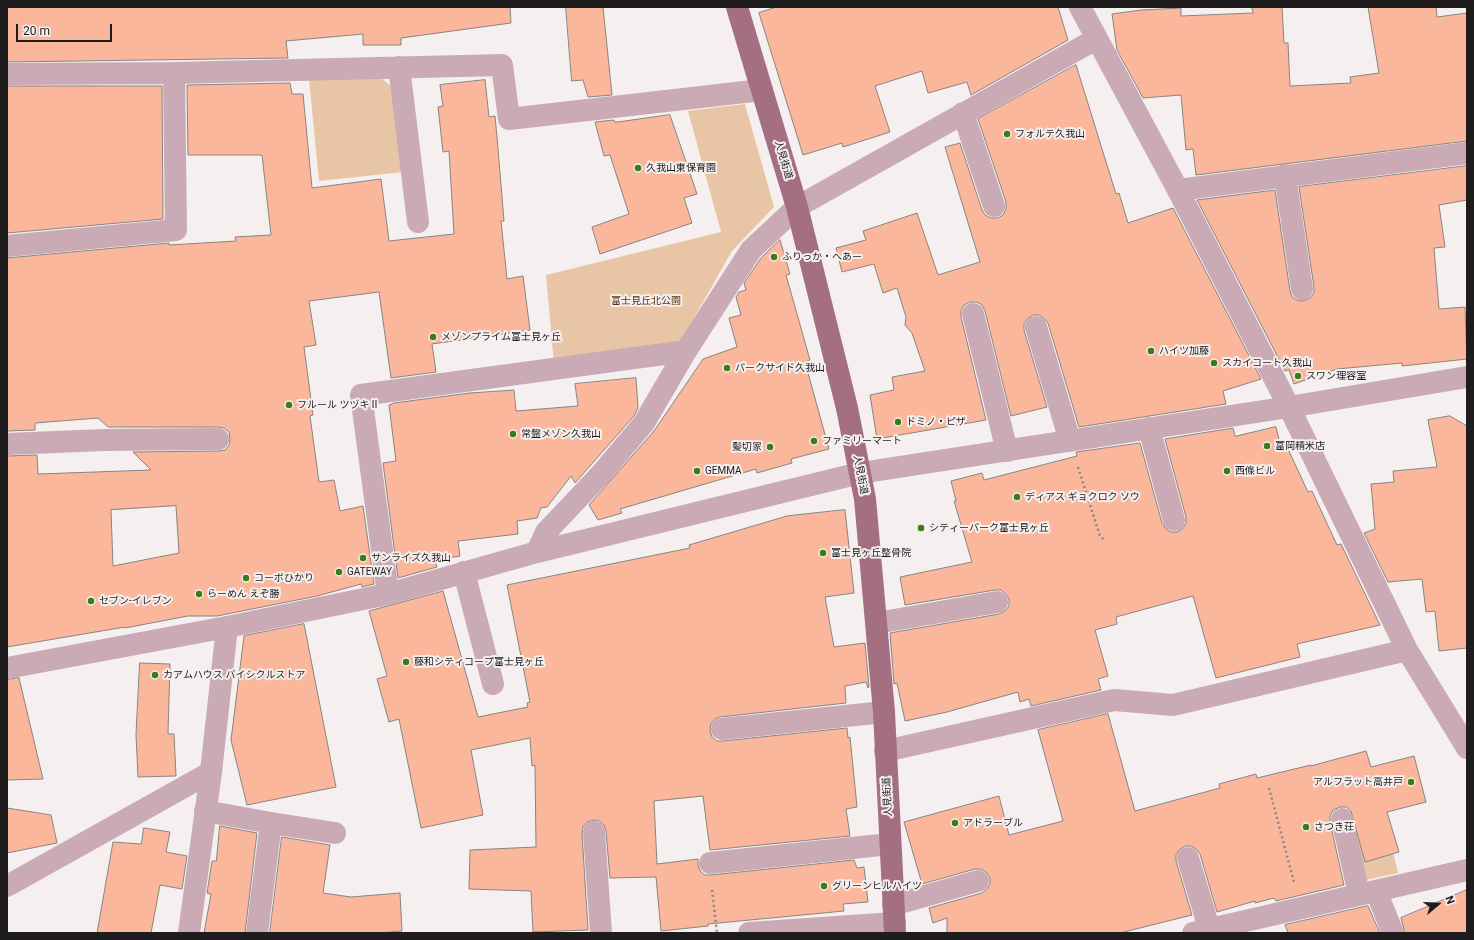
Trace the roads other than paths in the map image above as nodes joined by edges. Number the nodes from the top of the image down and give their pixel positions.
1 (1083, 7) edge
2 (740, 8) edge
3 (1096, 39) junction
4 (399, 68) junction
5 (7, 74) edge
6 (174, 74) junction
7 (762, 90) junction
8 (964, 113) junction
9 (1467, 153) edge
10 (1285, 175) junction
11 (1178, 190) junction
12 (994, 206) dead end
13 (797, 207) junction
14 (418, 222) dead end
15 (7, 246) edge
16 (1302, 289) dead end
17 (973, 314) dead end
18 (1036, 327) dead end
19 (686, 351) junction
20 (1467, 377) edge
21 (1289, 407) junction
22 (1149, 428) junction
23 (218, 439) dead end
24 (1070, 441) junction
25 (7, 444) edge
26 (1008, 451) junction
27 (860, 472) junction
28 (1174, 520) dead end
29 (537, 552) junction
30 (464, 572) junction
31 (388, 594) junction
32 (997, 602) dead end
33 (877, 623) junction
34 (227, 627) junction
35 (1407, 650) junction
36 (7, 668) edge
37 (493, 684) dead end
38 (884, 712) junction
39 (722, 729) dead end
40 (1467, 748) edge
41 (885, 751) junction
42 (211, 772) junction
43 (205, 811) junction
44 (1342, 819) dead end
45 (271, 823) junction
46 (594, 832) dead end
47 (335, 833) dead end
48 (890, 844) junction
49 (1188, 858) dead end
50 (710, 864) road end
51 (1467, 870) edge
52 (978, 881) dead end
53 (7, 886) edge
54 (1368, 892) junction
55 (894, 920) edge
56 (1201, 930) edge
57 (189, 933) edge
58 (257, 933) edge
59 (602, 933) edge
60 (750, 933) edge
61 (1393, 933) edge

1 - 3 street
2 - 7 main road, 人見街道
3 - 8 street
3 - 11 street
4 - 6 street
4 - 7 street
4 - 14 street
5 - 6 street
6 - 15 street
7 - 13 main road, 人見街道
8 - 12 street
8 - 13 street
9 - 10 street
10 - 11 street
10 - 16 street
11 - 21 street
13 - 19 street
13 - 27 main road, 人見街道
17 - 26 street
18 - 24 street
19 - 29 street
19 - 31 street
20 - 21 street
21 - 22 street
21 - 35 street
22 - 24 street
22 - 28 street
23 - 25 street
24 - 26 street
26 - 27 street
27 - 29 street
27 - 33 main road, 人見街道
29 - 30 street
30 - 31 street
30 - 37 street
31 - 34 street
32 - 33 street
33 - 38 main road, 人見街道
34 - 36 street
34 - 42 street
35 - 40 street
35 - 41 street
38 - 39 street
38 - 41 main road, 人見街道
41 - 48 main road, 人見街道
42 - 43 street
42 - 53 street
43 - 45 street
43 - 57 street
44 - 54 street
45 - 47 street
45 - 58 street
46 - 59 street
48 - 50 street
48 - 55 main road, 人見街道
49 - 56 street
51 - 54 street
52 - 55 street
54 - 56 street
54 - 61 street
55 - 60 street

